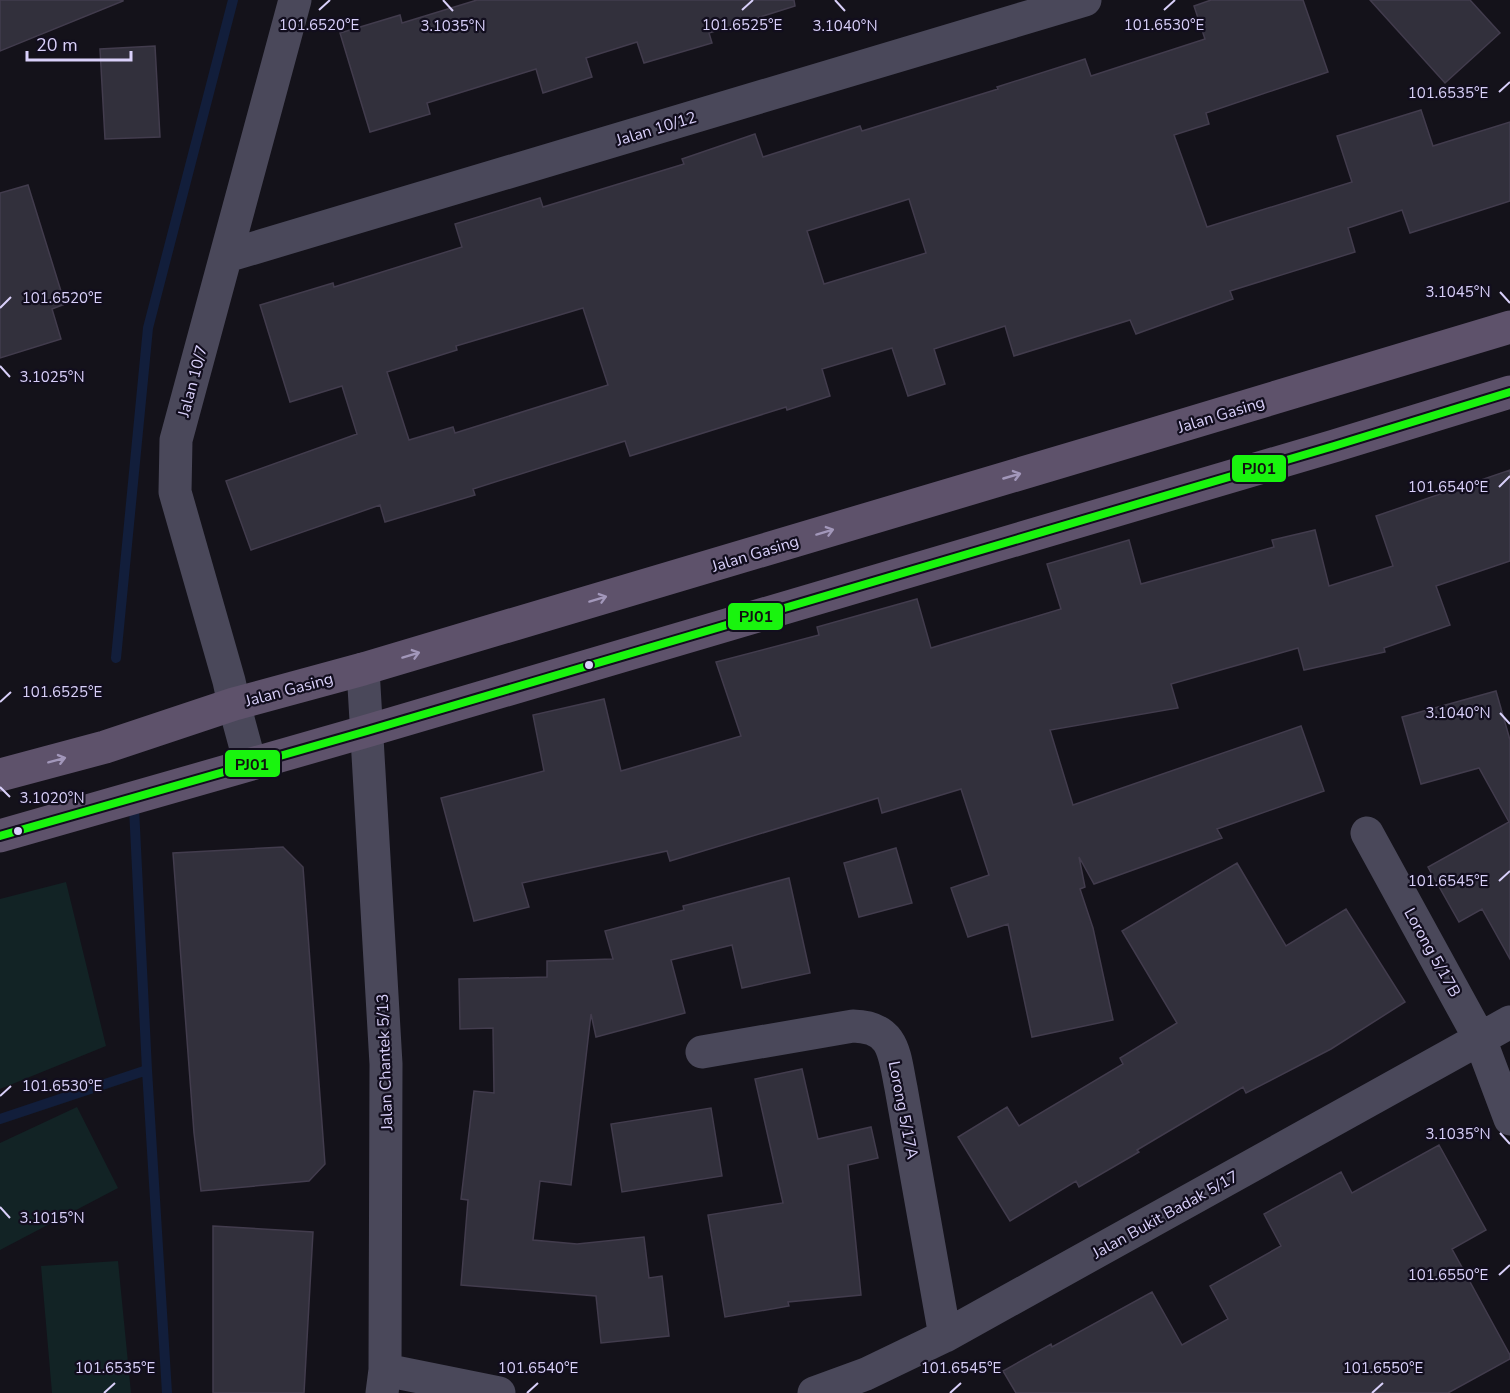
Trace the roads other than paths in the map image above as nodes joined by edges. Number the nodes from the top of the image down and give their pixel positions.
1 (295, 0) edge
2 (1085, 0) edge
3 (226, 256) junction
4 (1510, 327) edge
5 (1510, 392) edge
6 (363, 669) junction
7 (234, 704) junction
8 (367, 730) junction
9 (250, 763) junction
10 (0, 775) edge
11 (1367, 833) dead end
12 (0, 836) edge
13 (1510, 1022) edge
14 (1480, 1039) junction
15 (702, 1052) dead end
16 (1510, 1119) edge
17 (945, 1336) junction
18 (383, 1382) edge
19 (499, 1393) edge
20 (814, 1393) edge

1 - 3 street, Jalan 10/7
2 - 3 street, Jalan 10/12
3 - 7 street, Jalan 10/7
6 -> 4 main road, Jalan Gasing
5 - 8 main road
6 - 7 main road, Jalan Gasing
6 - 8 street, Jalan Chantek 5/13
7 - 9 street, Jalan 10/7
10 -> 7 main road, Jalan Gasing
8 - 9 main road
8 - 18 street, Jalan Chantek 5/13
9 - 12 main road
11 - 14 street, Lorong 5/17B
13 - 14 street, Jalan Bukit Badak 5/17
14 - 16 street, Lorong 5/17B
14 - 17 street, Jalan Bukit Badak 5/17
15 - 17 street, Lorong 5/17A
17 - 20 street, Jalan Bukit Badak 5/17
18 - 19 street

